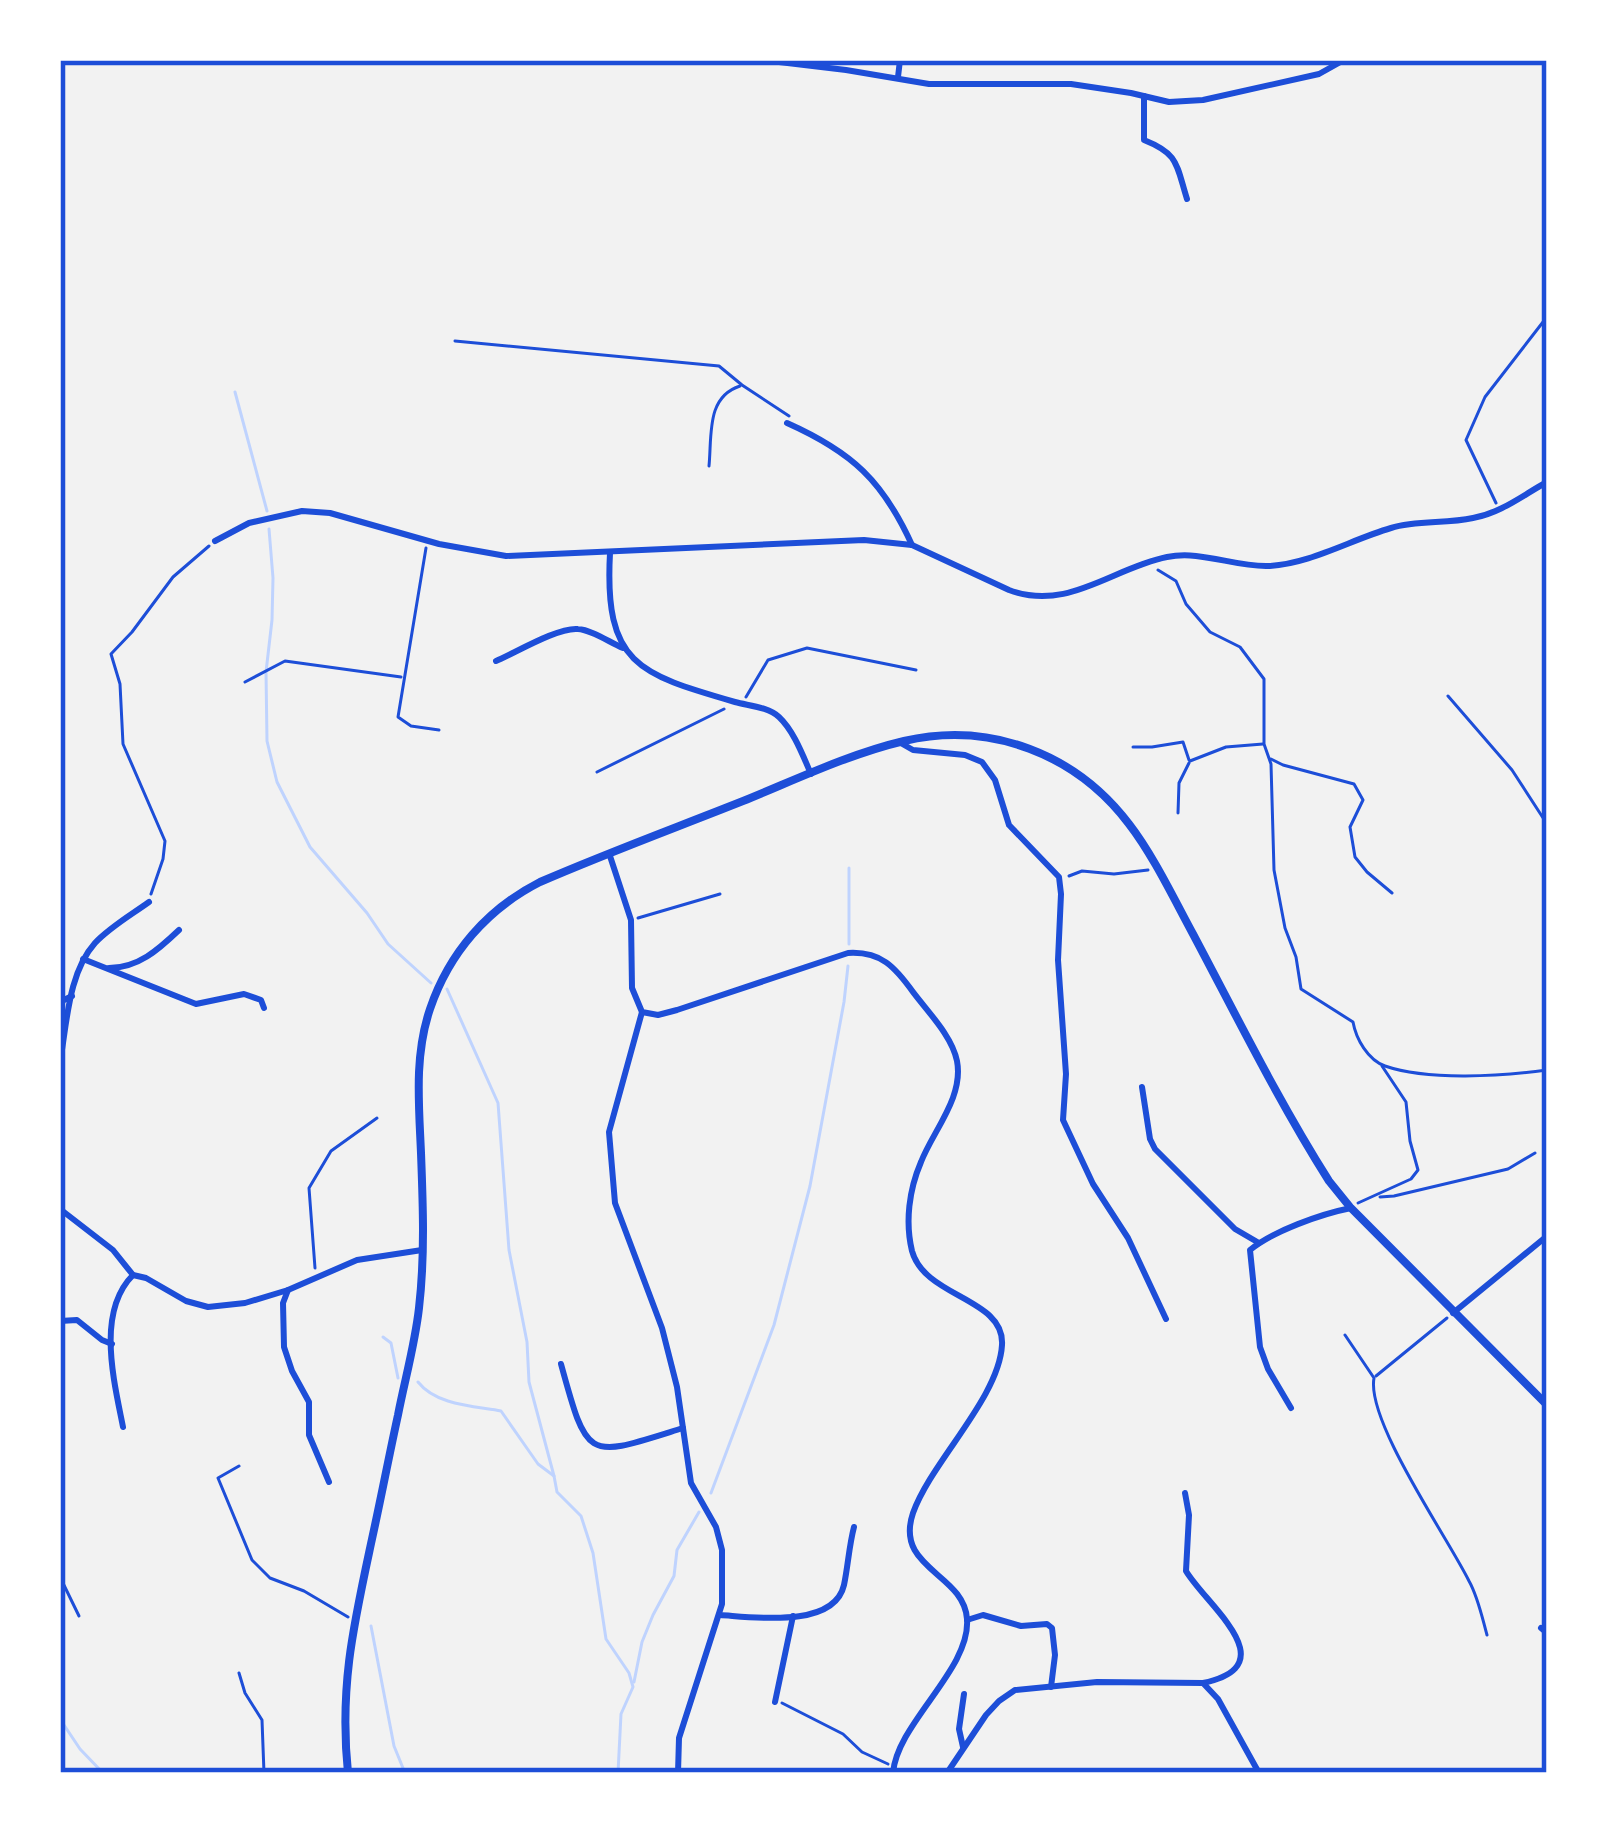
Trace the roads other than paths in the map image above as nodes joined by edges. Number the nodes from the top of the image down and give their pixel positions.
1 (762, 60) edge
2 (900, 60) edge
3 (1344, 60) edge
4 (898, 77) junction
5 (1144, 96) junction
6 (1187, 199) dead end
7 (788, 423) dead end
8 (1547, 482) edge
9 (215, 541) road end
10 (912, 545) junction
11 (610, 553) junction
12 (626, 650) junction
13 (496, 661) dead end
14 (899, 742) junction
15 (811, 774) junction
16 (609, 853) junction
17 (148, 902) road end
18 (179, 930) dead end
19 (83, 959) junction
20 (105, 968) junction
21 (72, 996) junction
22 (60, 1002) edge
23 (264, 1008) dead end
24 (642, 1012) junction
25 (60, 1063) edge
26 (1142, 1087) dead end
27 (1350, 1208) junction
28 (60, 1209) edge
29 (1547, 1236) edge
30 (1259, 1243) junction
31 (423, 1250) junction
32 (133, 1275) junction
33 (288, 1290) junction
34 (1453, 1312) junction
35 (1166, 1319) dead end
36 (60, 1321) edge
37 (112, 1344) junction
38 (561, 1364) dead end
39 (1547, 1406) edge
40 (1291, 1408) dead end
41 (123, 1427) dead end
42 (683, 1428) junction
43 (329, 1481) dead end
44 (1185, 1493) dead end
45 (854, 1527) dead end
46 (720, 1615) junction
47 (793, 1616) junction
48 (967, 1619) junction
49 (1203, 1683) junction
50 (1051, 1687) junction
51 (964, 1694) dead end
52 (775, 1702) road end
53 (963, 1748) junction
54 (894, 1769) edge
55 (348, 1773) edge
56 (678, 1773) edge
57 (947, 1773) edge
58 (1259, 1773) edge

1 - 4 street
2 - 4 street
3 - 5 street
4 - 5 street
5 - 6 street
7 - 10 street
8 - 10 street
9 - 11 street
10 - 11 street
11 - 12 street
12 - 13 street
12 - 15 street
14 - 15 street
14 - 27 street
14 - 35 street
15 - 16 street
16 - 24 street
16 - 31 street
17 - 19 street
18 - 20 street
19 - 20 street
19 - 21 street
20 - 23 street
21 - 22 street
21 - 25 street
24 - 42 street
24 - 48 street
26 - 30 street
27 - 30 street
27 - 34 street
28 - 32 street
29 - 34 street
30 - 40 street
31 - 33 street
31 - 55 street
32 - 33 street
32 - 37 street
33 - 43 street
34 - 39 street
36 - 37 street
37 - 41 street
38 - 42 street
42 - 46 street
44 - 49 street
45 - 47 street
46 - 47 street
46 - 56 street
47 - 52 street
48 - 50 street
48 - 54 street
49 - 50 street
49 - 58 street
50 - 53 street
51 - 53 street
53 - 57 street

